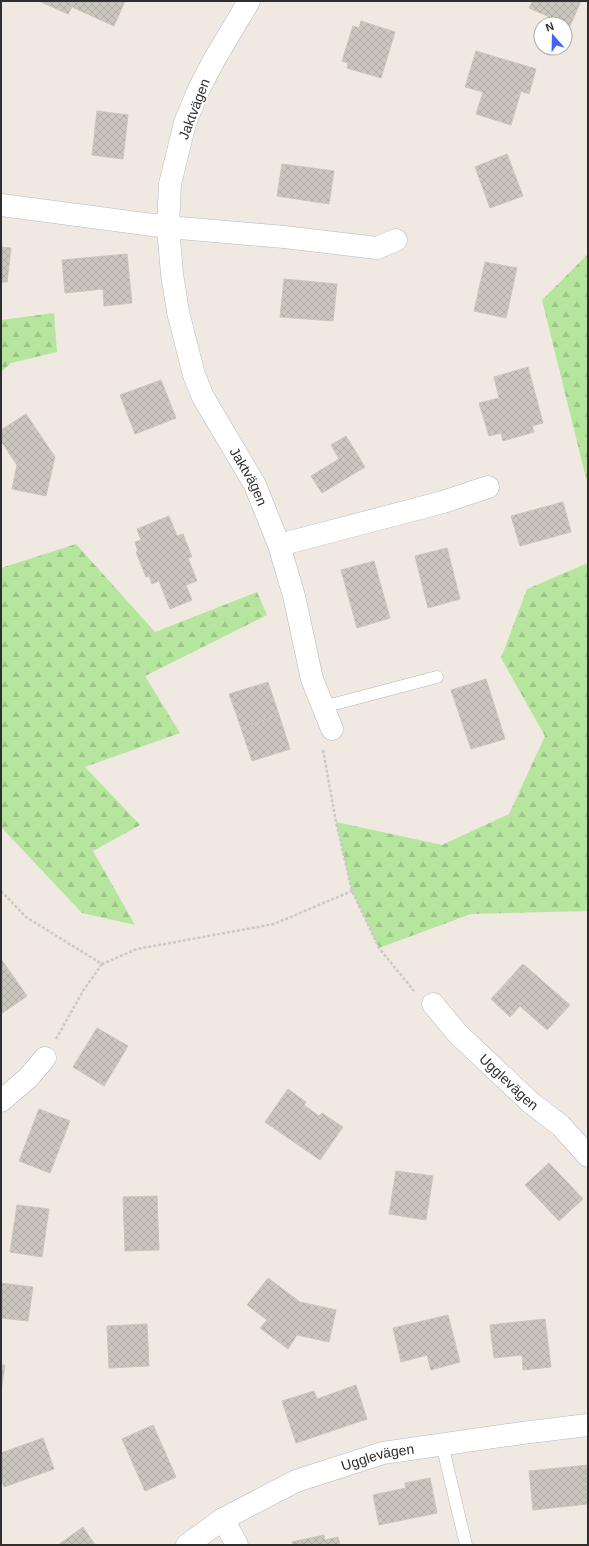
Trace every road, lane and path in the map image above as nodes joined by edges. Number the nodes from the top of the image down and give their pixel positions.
1 (249, 1) edge
2 (1, 205) edge
3 (168, 227) junction
4 (396, 240) dead end
5 (488, 487) dead end
6 (279, 545) junction
7 (437, 677) dead end
8 (323, 707) junction
9 (332, 729) joint
10 (1, 891) edge
11 (352, 891) junction
12 (102, 964) junction
13 (433, 1004) joint
14 (45, 1058) joint
15 (1, 1101) edge
16 (588, 1156) edge
17 (588, 1426) edge
18 (442, 1444) junction
19 (223, 1519) junction
20 (187, 1545) edge
21 (237, 1545) edge
22 (466, 1545) edge

1 - 3 street, Jaktvägen
2 - 3 street
3 - 4 street
3 - 6 street, Jaktvägen
5 - 6 street
6 - 8 street, Jaktvägen
7 - 8 lane
8 - 9 street, Jaktvägen
9 - 11 path
10 - 12 path
11 - 12 path
11 - 13 path
12 - 14 path
13 - 16 street, Ugglevägen
14 - 15 street
17 - 18 street, Ugglevägen
18 - 19 street, Ugglevägen
18 - 22 lane
19 - 20 street, Ugglevägen
19 - 21 street

